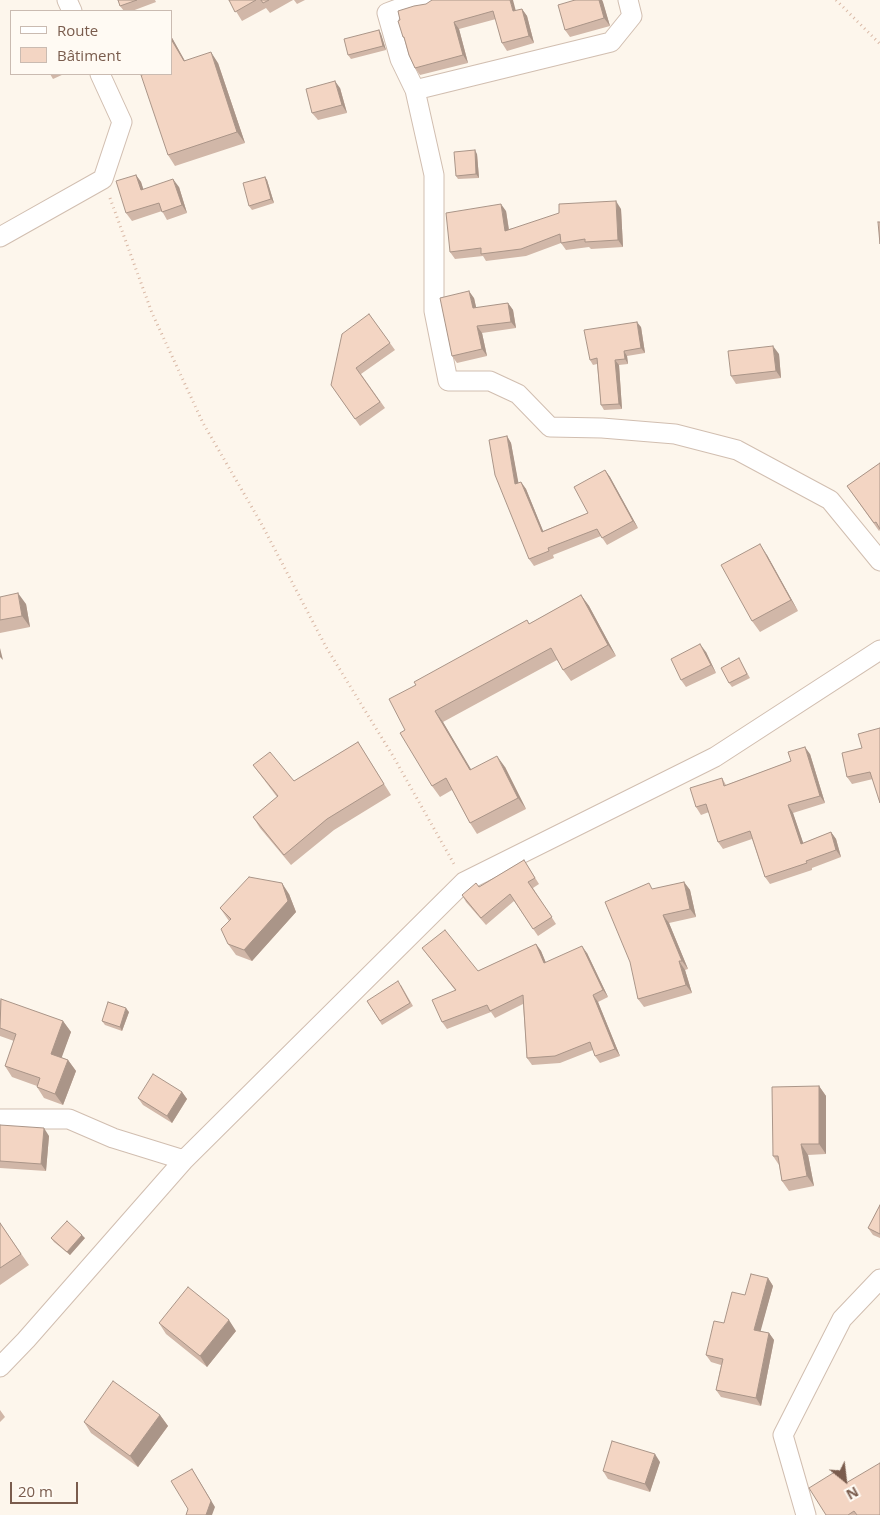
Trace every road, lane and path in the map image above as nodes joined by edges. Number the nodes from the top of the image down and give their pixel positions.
1 (429, 0) edge
2 (628, 0) edge
3 (836, 0) edge
4 (880, 44) edge
5 (100, 75) edge
6 (415, 90) junction
7 (103, 178) junction
8 (0, 237) edge
9 (880, 561) edge
10 (880, 650) edge
11 (464, 882) junction
12 (0, 1119) edge
13 (184, 1160) junction
14 (880, 1279) edge
15 (0, 1367) edge
16 (806, 1515) edge

1 - 6 street
2 - 6 street
3 - 4 path
5 - 7 street
6 - 9 street
7 - 8 street
7 - 11 path
10 - 11 street
11 - 13 street
12 - 13 street
13 - 15 street
14 - 16 street

